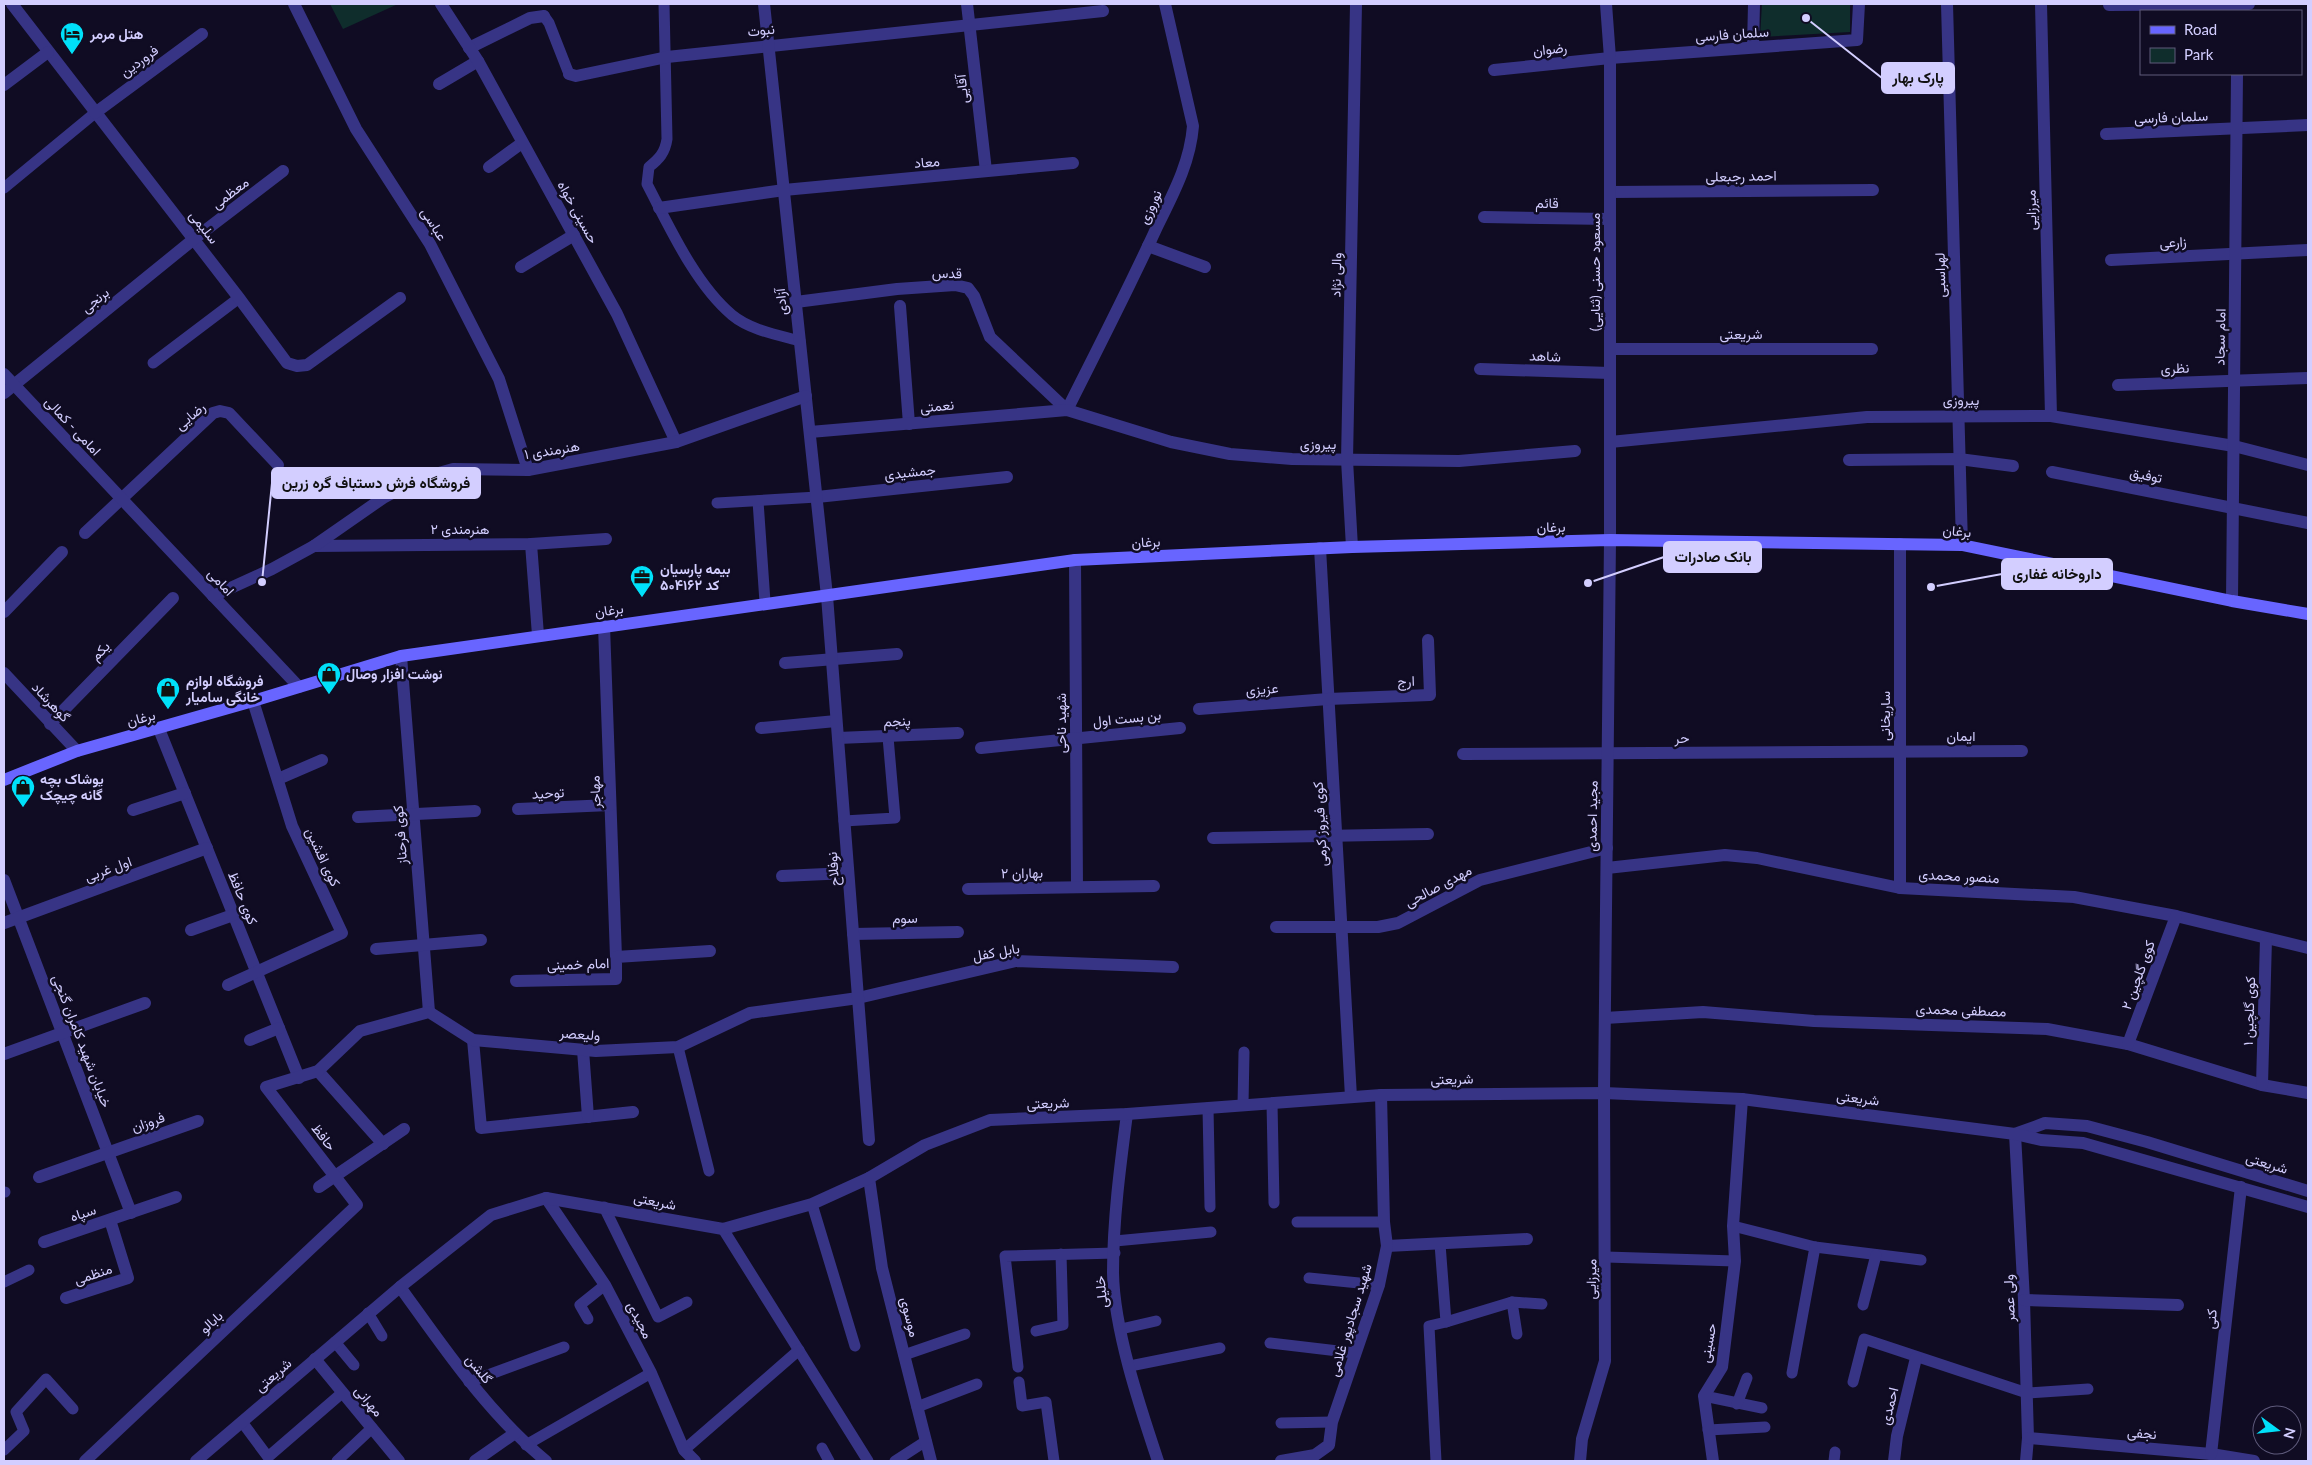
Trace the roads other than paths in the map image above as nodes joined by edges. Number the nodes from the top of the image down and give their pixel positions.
1 (12, 4) edge
2 (294, 4) edge
3 (442, 4) edge
4 (664, 4) edge
5 (764, 4) edge
6 (967, 4) edge
7 (1165, 4) edge
8 (1356, 4) edge
9 (1606, 4) edge
10 (1754, 4) edge
11 (1859, 4) edge
12 (1948, 4) edge
13 (2041, 4) edge
14 (2238, 4) edge
15 (2249, 4) edge
16 (2108, 5) edge
17 (1103, 11) dead end
18 (544, 16) joint
19 (970, 24) junction
20 (202, 34) dead end
21 (768, 45) junction
22 (1752, 47) junction
23 (469, 48) junction
24 (48, 52) junction
25 (667, 57) junction
26 (1610, 58) junction
27 (478, 61) junction
28 (1494, 70) dead end
29 (569, 74) joint
30 (2237, 75) edge
31 (439, 84) dead end
32 (4, 85) edge
33 (95, 113) junction
34 (2308, 125) edge
35 (2237, 130) junction
36 (2106, 134) dead end
37 (522, 143) junction
38 (1072, 163) dead end
39 (490, 167) dead end
40 (283, 171) dead end
41 (986, 171) junction
42 (4, 188) edge
43 (784, 190) junction
44 (1873, 190) dead end
45 (1610, 192) junction
46 (659, 208) junction
47 (1484, 217) dead end
48 (1610, 219) junction
49 (574, 235) junction
50 (194, 239) junction
51 (1148, 246) junction
52 (2308, 250) edge
53 (2236, 254) junction
54 (2111, 260) dead end
55 (521, 267) dead end
56 (1205, 267) dead end
57 (239, 298) junction
58 (400, 298) dead end
59 (796, 302) junction
60 (900, 306) dead end
61 (800, 341) junction
62 (1610, 349) junction
63 (1872, 349) dead end
64 (153, 363) dead end
65 (1480, 369) dead end
66 (1610, 373) junction
67 (4, 374) edge
68 (2308, 378) edge
69 (2234, 382) junction
70 (2118, 385) dead end
71 (9, 388) edge
72 (806, 396) junction
73 (1067, 410) junction
74 (1958, 415) junction
75 (2051, 416) junction
76 (909, 424) junction
77 (810, 432) junction
78 (676, 442) junction
79 (1610, 442) junction
80 (2234, 446) junction
81 (1575, 451) dead end
82 (1959, 459) junction
83 (1347, 460) junction
84 (1849, 460) dead end
85 (278, 465) dead end
86 (2308, 465) edge
87 (2012, 466) dead end
88 (528, 470) junction
89 (2052, 472) dead end
90 (1007, 477) dead end
91 (817, 497) junction
92 (121, 499) junction
93 (758, 501) junction
94 (717, 503) dead end
95 (2233, 508) junction
96 (2308, 523) edge
97 (85, 533) dead end
98 (606, 539) dead end
99 (1610, 540) junction
100 (531, 544) junction
101 (1900, 544) junction
102 (1962, 545) junction
103 (314, 546) junction
104 (1352, 546) junction
105 (1320, 548) junction
106 (62, 552) dead end
107 (1075, 560) junction
108 (213, 596) junction
109 (827, 596) junction
110 (173, 598) dead end
111 (2232, 601) junction
112 (765, 602) junction
113 (4, 612) edge
114 (2308, 614) edge
115 (604, 626) junction
116 (538, 635) junction
117 (1428, 640) dead end
118 (897, 654) dead end
119 (401, 656) junction
120 (832, 658) junction
121 (784, 663) dead end
122 (4, 673) edge
123 (299, 687) junction
124 (1328, 699) junction
125 (253, 701) junction
126 (1199, 709) dead end
127 (836, 721) junction
128 (50, 724) junction
129 (761, 728) dead end
130 (1180, 728) dead end
131 (159, 729) junction
132 (958, 733) dead end
133 (888, 736) junction
134 (838, 738) junction
135 (1076, 738) junction
136 (981, 748) dead end
137 (77, 751) junction
138 (1900, 751) junction
139 (2022, 751) dead end
140 (1608, 753) junction
141 (1463, 754) dead end
142 (322, 760) dead end
143 (4, 780) edge
144 (278, 780) junction
145 (185, 793) junction
146 (610, 805) junction
147 (518, 809) dead end
148 (133, 810) dead end
149 (475, 811) dead end
150 (414, 814) junction
151 (358, 817) dead end
152 (844, 821) junction
153 (1428, 834) dead end
154 (1336, 836) junction
155 (1213, 838) dead end
156 (207, 848) junction
157 (1607, 848) junction
158 (1607, 868) junction
159 (848, 873) junction
160 (782, 876) dead end
161 (4, 880) edge
162 (1154, 886) dead end
163 (1077, 887) junction
164 (1900, 888) junction
165 (968, 889) dead end
166 (233, 915) junction
167 (2176, 916) junction
168 (20, 918) junction
169 (4, 923) edge
170 (1276, 927) dead end
171 (1341, 927) junction
172 (191, 930) dead end
173 (958, 932) dead end
174 (853, 934) junction
175 (2266, 939) junction
176 (481, 940) dead end
177 (424, 946) junction
178 (2308, 948) edge
179 (376, 950) dead end
180 (710, 951) dead end
181 (616, 957) junction
182 (1173, 967) dead end
183 (257, 973) junction
184 (516, 981) dead end
185 (228, 985) dead end
186 (858, 998) junction
187 (145, 1003) dead end
188 (429, 1012) junction
189 (1605, 1018) junction
190 (279, 1028) junction
191 (62, 1033) junction
192 (250, 1040) dead end
193 (473, 1040) junction
194 (2128, 1044) junction
195 (678, 1046) junction
196 (583, 1050) junction
197 (1244, 1052) dead end
198 (4, 1054) edge
199 (318, 1072) junction
200 (299, 1078) junction
201 (2262, 1085) junction
202 (1604, 1093) junction
203 (2308, 1093) edge
204 (1381, 1095) junction
205 (1351, 1097) junction
206 (1742, 1099) junction
207 (1272, 1103) junction
208 (1243, 1105) junction
209 (1208, 1108) junction
210 (633, 1112) dead end
211 (1127, 1114) junction
212 (588, 1116) junction
213 (198, 1121) dead end
214 (404, 1129) dead end
215 (2015, 1134) junction
216 (869, 1140) dead end
217 (383, 1144) junction
218 (109, 1151) junction
219 (709, 1171) dead end
220 (39, 1177) dead end
221 (336, 1177) junction
222 (869, 1178) junction
223 (320, 1187) dead end
224 (2241, 1187) junction
225 (2308, 1191) edge
226 (176, 1197) dead end
227 (546, 1198) junction
228 (1274, 1203) dead end
229 (812, 1204) junction
230 (357, 1205) joint
231 (1210, 1206) dead end
232 (604, 1207) junction
233 (2308, 1207) edge
234 (131, 1213) junction
235 (110, 1220) junction
236 (1297, 1222) dead end
237 (1384, 1222) junction
238 (1733, 1226) junction
239 (723, 1229) junction
240 (1211, 1232) dead end
241 (1527, 1239) dead end
242 (44, 1242) dead end
243 (1440, 1244) junction
244 (1387, 1246) junction
245 (1115, 1247) junction
246 (1815, 1247) junction
247 (1061, 1254) junction
248 (1876, 1255) junction
249 (1606, 1257) junction
250 (1921, 1260) dead end
251 (1735, 1261) junction
252 (29, 1270) dead end
253 (1309, 1278) dead end
254 (4, 1282) edge
255 (1379, 1284) junction
256 (605, 1285) junction
257 (400, 1287) junction
258 (66, 1298) dead end
259 (2024, 1300) junction
260 (686, 1302) dead end
261 (1512, 1302) junction
262 (1542, 1304) dead end
263 (1863, 1305) dead end
264 (2178, 1305) dead end
265 (368, 1313) junction
266 (588, 1319) dead end
267 (1156, 1322) dead end
268 (1446, 1322) junction
269 (1121, 1329) junction
270 (1036, 1331) dead end
271 (965, 1334) dead end
272 (1517, 1334) dead end
273 (382, 1336) dead end
274 (336, 1342) junction
275 (1270, 1343) dead end
276 (855, 1346) dead end
277 (564, 1347) dead end
278 (1220, 1348) dead end
279 (799, 1350) junction
280 (1355, 1352) junction
281 (904, 1355) junction
282 (1916, 1358) junction
283 (315, 1359) junction
284 (354, 1365) dead end
285 (1130, 1366) junction
286 (1018, 1367) dead end
287 (650, 1373) junction
288 (1792, 1373) dead end
289 (1747, 1378) dead end
290 (469, 1382) junction
291 (1019, 1382) dead end
292 (1853, 1382) dead end
293 (977, 1384) dead end
294 (2088, 1389) dead end
295 (342, 1393) junction
296 (2027, 1393) junction
297 (1704, 1396) junction
298 (1737, 1404) junction
299 (917, 1407) junction
300 (1762, 1408) dead end
301 (73, 1409) dead end
302 (242, 1422) junction
303 (1332, 1422) junction
304 (1282, 1423) dead end
305 (1766, 1427) dead end
306 (372, 1428) junction
307 (1708, 1430) junction
308 (515, 1434) junction
309 (2028, 1438) junction
310 (926, 1441) junction
311 (526, 1445) junction
312 (822, 1448) dead end
313 (4, 1450) edge
314 (684, 1450) junction
315 (2211, 1454) junction
316 (86, 1461) edge
317 (196, 1461) edge
318 (337, 1461) edge
319 (399, 1461) edge
320 (475, 1461) edge
321 (546, 1461) edge
322 (695, 1461) edge
323 (829, 1461) edge
324 (868, 1461) edge
325 (895, 1461) edge
326 (931, 1461) edge
327 (1054, 1461) edge
328 (1158, 1461) edge
329 (1281, 1461) edge
330 (1436, 1461) edge
331 (1580, 1461) edge
332 (1714, 1461) edge
333 (1894, 1461) edge
334 (2026, 1461) edge
335 (2254, 1461) edge

1 - 24 street, سلیمی
2 - 88 street, عباسی
3 - 23 street, حسینی خواه
4 - 25 lane
5 - 21 street, آزادی
6 - 19 street, آقایی
7 - 51 street, نوروزی
8 - 83 street, والی نژاد
9 - 26 street, مسعود حسنی (ثنایی)
10 - 22 street
11 - 22 street, سلمان فارسی
12 - 74 street, لهراسبی
13 - 75 street, میرزایی
14 - 15 street
14 - 16 street
17 - 19 street, نبوت
18 - 23 street, نبوت
18 - 29 lane, نبوت
19 - 21 street, نبوت
19 - 41 street, آقایی
20 - 33 street, فروردین
21 - 25 street, نبوت
21 - 43 street, آزادی
22 - 26 street, سلمان فارسی
23 - 27 street, حسینی خواه
24 - 32 street
24 - 33 street, سلیمی
25 - 29 street, نبوت
25 - 46 lane
26 - 28 street, رضوان
26 - 45 street, مسعود حسنی (ثنایی)
27 - 31 street
27 - 37 street, حسینی خواه
30 - 35 street, امام سجاد
33 - 42 lane
33 - 50 street, سلیمی
34 - 35 street, سلمان فارسی
35 - 36 street, سلمان فارسی
35 - 53 street, امام سجاد
37 - 39 street
37 - 49 street, حسینی خواه
38 - 41 street, معاد
40 - 50 street, معظمی
41 - 43 street, معاد
43 - 46 street, معاد
43 - 59 street, آزادی
44 - 45 street, احمد رجبعلی
45 - 48 street, مسعود حسنی (ثنایی)
46 - 61 lane
47 - 48 street, قائم
48 - 62 street, مسعود حسنی (ثنایی)
49 - 55 street
49 - 78 street, حسینی خواه
50 - 57 street, سلیمی
50 - 71 street, برنجی
51 - 56 street
51 - 73 street, نوروزی
52 - 53 street, زارعی
53 - 54 street, زارعی
53 - 69 street, امام سجاد
57 - 58 street, سلیمی
57 - 64 lane
59 - 61 street, آزادی
59 - 73 street, قدس
60 - 76 street
61 - 72 street, آزادی
62 - 63 street, شریعتی
62 - 66 street, مسعود حسنی (ثنایی)
65 - 66 street, شاهد
66 - 79 street, مسعود حسنی (ثنایی)
67 - 71 street, امامی - کمالی
68 - 69 street, نظری
69 - 70 street, نظری
69 - 80 street, امام سجاد
71 - 92 street, امامی - کمالی
72 - 77 street, آزادی
72 - 78 street, هنرمندی ۱
73 - 76 street, نعمتی
73 - 83 street, پیروزی
74 - 75 street, پیروزی
74 - 79 street, پیروزی
74 - 82 street, لهراسبی
75 - 80 street, پیروزی
76 - 77 street, نعمتی
77 - 91 street, آزادی
78 - 88 street, هنرمندی ۱
79 - 99 street, مسعود حسنی (ثنایی)
80 - 86 street, پیروزی
80 - 95 street, امام سجاد
81 - 83 street, پیروزی
82 - 84 street
82 - 87 street
82 - 102 street, لهراسبی
83 - 104 street, والی نژاد
85 - 92 street, رضایی
88 - 103 street, هنرمندی ۱
89 - 95 street, توفیق
90 - 91 street, جمشیدی
91 - 93 lane
91 - 109 street, آزادی
92 - 97 street
92 - 108 street, امامی
93 - 94 lane
93 - 112 lane
95 - 96 street, توفیق
95 - 111 street, امام سجاد
98 - 100 street, هنرمندی ۲
99 - 101 main road, برغان
99 - 104 main road, برغان
99 - 140 street, مجید احمدی
100 - 103 street, هنرمندی ۲
100 - 116 street
101 - 102 main road, برغان
101 - 138 street, ساریخانی
102 - 111 main road, برغان
103 - 108 street, هنرمندی ۱
104 - 105 main road, برغان
105 - 107 main road, برغان
105 - 124 street, کوی فیروز کرمی
106 - 113 street
107 - 109 main road, برغان
107 - 135 street, شهید ناحی
108 - 123 street, امامی
109 - 112 main road, برغان
109 - 120 street, نوفلاح
110 - 128 street, یکم
111 - 114 main road, برغان
112 - 115 main road, برغان
115 - 116 main road, برغان
115 - 146 street, مهاجر
116 - 119 main road, برغان
117 - 124 street, ارج
118 - 120 street
119 - 123 main road, برغان
119 - 150 street, کوی فرحناز
120 - 121 street
120 - 127 street, نوفلاح
122 - 128 street, گوهرشاد
123 - 125 main road, برغان
124 - 126 street, عزیزی
124 - 154 street, کوی فیروز کرمی
125 - 131 main road, برغان
125 - 144 street, کوی افشین
127 - 129 street
127 - 134 street, نوفلاح
128 - 137 street, گوهرشاد
130 - 135 street, بن بست اول
131 - 137 main road, برغان
131 - 145 street, کوی حافظ
132 - 133 street, پنجم
133 - 134 street, پنجم
133 - 152 lane
134 - 152 street, نوفلاح
135 - 136 street, بن بست اول
135 - 163 street, شهید ناحی
137 - 143 main road, برغان
138 - 139 street, ایمان
138 - 140 street, حر
138 - 164 street, ساریخانی
140 - 141 street, حر
140 - 157 street, مجید احمدی
142 - 144 street
144 - 183 street, کوی افشین
145 - 148 street
145 - 156 street, کوی حافظ
146 - 147 street, توحید
146 - 181 street, مهاجر
149 - 150 street
150 - 151 street
150 - 177 street, کوی فرحناز
152 - 159 street, نوفلاح
153 - 154 street
154 - 155 street
154 - 171 street, کوی فیروز کرمی
156 - 166 street, کوی حافظ
156 - 168 street, اول غربی
157 - 158 street, مجید احمدی
157 - 171 street, مهدی صالحی
158 - 164 street, منصور محمدی
158 - 189 street, مجید احمدی
159 - 160 street
159 - 174 street, نوفلاح
161 - 168 street, خیابان شهید کامران گنجی
162 - 163 street, بهاران ۲
163 - 165 street, بهاران ۲
164 - 167 street, منصور محمدی
166 - 172 street
166 - 183 street, کوی حافظ
167 - 175 street, منصور محمدی
167 - 194 street, کوی گلچین ۲
168 - 169 street, اول غربی
168 - 191 street, خیابان شهید کامران گنجی
170 - 171 street, مهدی صالحی
171 - 205 street, کوی فیروز کرمی
173 - 174 street, سوم
174 - 186 street, نوفلاح
175 - 178 street, منصور محمدی
175 - 201 street, کوی گلچین ۱
176 - 177 street
177 - 179 street
177 - 188 street, کوی فرحناز
180 - 181 street, امام خمینی
181 - 184 street, امام خمینی
182 - 186 street, بابل کفل
183 - 185 street
183 - 190 street, کوی حافظ
186 - 195 street, ولیعصر
186 - 216 street, نوفلاح
187 - 191 street
188 - 193 street, ولیعصر
188 - 199 street
189 - 194 street, مصطفی محمدی
189 - 202 street, مجید احمدی
190 - 192 street
190 - 200 street, کوی حافظ
191 - 198 street
191 - 218 street, خیابان شهید کامران گنجی
193 - 196 street, ولیعصر
193 - 212 street
194 - 201 street, مصطفی محمدی
195 - 196 street, ولیعصر
195 - 219 lane
196 - 212 street
197 - 208 lane
199 - 200 street
199 - 217 street
200 - 221 street, حافظ
201 - 203 street, مصطفی محمدی
202 - 204 street, شریعتی
202 - 206 street, شریعتی
202 - 249 street, میرزایی
204 - 205 street, شریعتی
204 - 237 street, شهید سجادپور غلامی
205 - 207 street, شریعتی
206 - 215 street, شریعتی
206 - 238 street, حسینی
207 - 208 street, شریعتی
207 - 228 lane
208 - 209 street, شریعتی
209 - 211 street, شریعتی
209 - 231 lane
210 - 212 street
211 - 222 street, شریعتی
211 - 245 street, خلیلی
213 - 218 street, فروزان
214 - 217 street
215 - 224 street, شریعتی
215 - 225 street, شریعتی
215 - 259 street, ولی عصر
217 - 221 street
218 - 220 street, فروزان
218 - 234 street, خیابان شهید کامران گنجی
221 - 223 street
221 - 230 street, حافظ
222 - 229 street, شریعتی
222 - 281 street, موسوی
224 - 233 street, شریعتی
224 - 315 street, کنی
226 - 234 street, سپاه
227 - 232 street, شریعتی
227 - 256 street, مجیدی
227 - 257 street, شریعتی
229 - 239 street, شریعتی
229 - 276 lane
230 - 316 street, بابالو
232 - 239 street, شریعتی
232 - 260 lane
234 - 235 street, سپاه
235 - 242 street, سپاه
235 - 258 street, منظمی
236 - 237 lane
237 - 244 street, شهید سجادپور غلامی
238 - 246 lane
238 - 251 street, حسینی
239 - 279 lane
240 - 245 lane
241 - 243 street
243 - 244 street
243 - 268 lane
244 - 255 street, شهید سجادپور غلامی
245 - 247 lane
245 - 269 street, خلیلی
246 - 248 lane
246 - 288 lane
247 - 270 lane
247 - 286 lane
248 - 250 lane
248 - 263 lane
249 - 251 lane
249 - 331 street, میرزایی
251 - 297 street, حسینی
252 - 254 lane
253 - 255 lane
255 - 280 street, شهید سجادپور غلامی
256 - 266 lane
256 - 287 street, مجیدی
257 - 265 street, شریعتی
257 - 290 street, گلشن
259 - 264 street
259 - 296 street, ولی عصر
261 - 262 lane
261 - 268 lane
261 - 272 lane
265 - 273 lane
265 - 274 street, شریعتی
267 - 269 lane
268 - 330 lane
269 - 285 street, خلیلی
271 - 281 lane
274 - 283 street, شریعتی
274 - 284 lane
275 - 280 lane
277 - 290 lane
278 - 285 lane
279 - 314 lane
279 - 324 lane
280 - 303 street, شهید سجادپور غلامی
281 - 299 street, موسوی
282 - 292 lane
282 - 296 lane
282 - 333 street, احمدی
283 - 295 street, مهرانی
283 - 302 street, شریعتی
285 - 328 street, خلیلی
287 - 311 lane
287 - 314 street, مجیدی
289 - 298 lane
290 - 308 street, گلشن
291 - 327 lane
293 - 299 lane
294 - 296 lane
295 - 302 lane
295 - 306 street, مهرانی
296 - 309 street, ولی عصر
297 - 298 lane
297 - 307 street
298 - 300 lane
299 - 310 street, موسوی
301 - 313 lane
302 - 317 street, شریعتی
303 - 304 lane
303 - 329 street, شهید سجادپور غلامی
305 - 307 lane
306 - 318 lane
306 - 319 street, مهرانی
307 - 332 street
308 - 311 street, گلشن
308 - 320 street
309 - 315 street, نجفی
309 - 334 street, ولی عصر
310 - 325 lane
310 - 326 street, موسوی
311 - 321 street, گلشن
312 - 323 lane
314 - 322 street, مجیدی
315 - 335 street, نجفی

